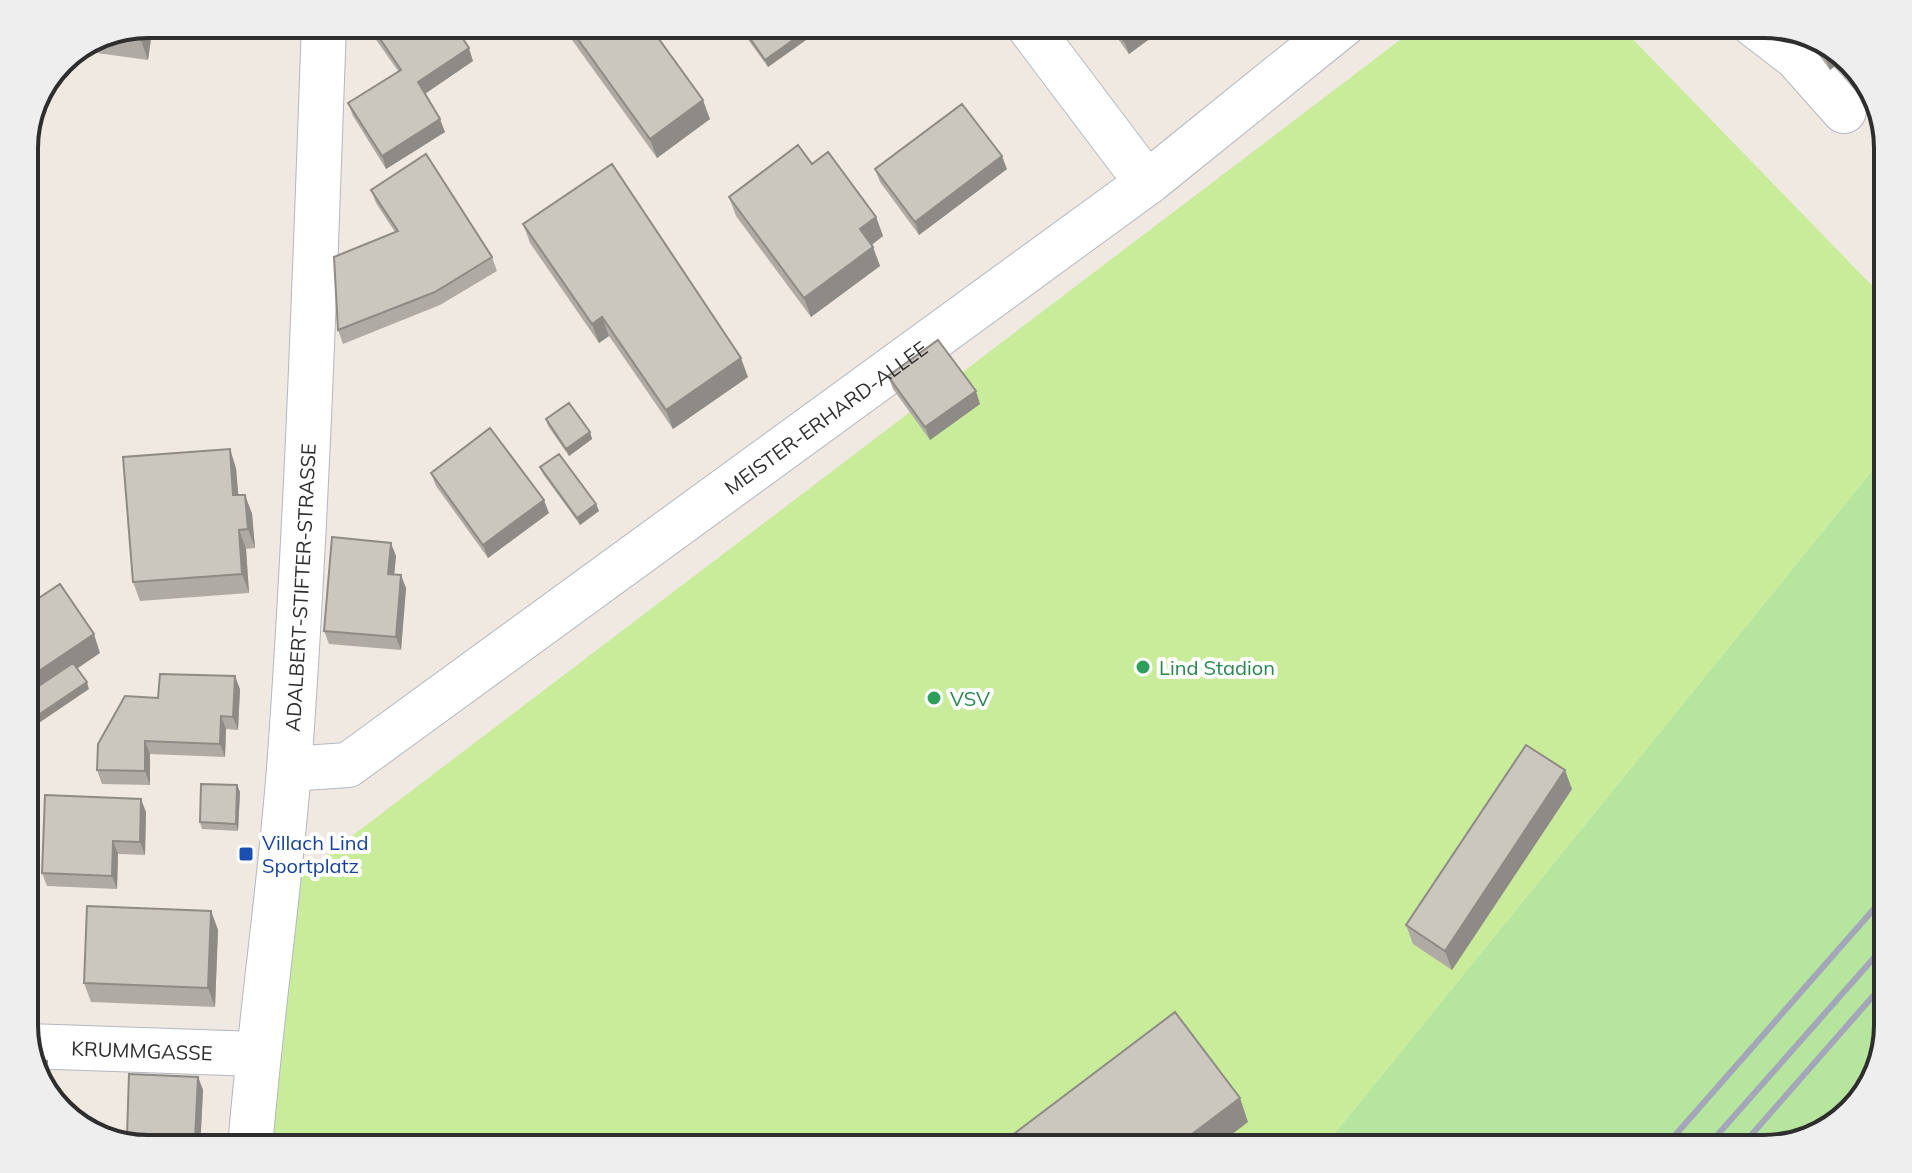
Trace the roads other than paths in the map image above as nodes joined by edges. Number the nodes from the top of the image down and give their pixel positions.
1 (323, 38) edge
2 (1038, 38) edge
3 (1313, 38) edge
4 (1772, 39) edge
5 (1844, 111) dead end
6 (1147, 183) junction
7 (289, 769) junction
8 (40, 1046) edge
9 (257, 1054) junction
10 (251, 1135) edge

1 - 7 street, ADALBERT-STIFTER-STRASSE
2 - 6 street
3 - 6 street, MEISTER-ERHARD-ALLEE
4 - 5 street
6 - 7 street, MEISTER-ERHARD-ALLEE
7 - 9 street, ADALBERT-STIFTER-STRASSE
8 - 9 street, KRUMMGASSE
9 - 10 street, ADALBERT-STIFTER-STRASSE

